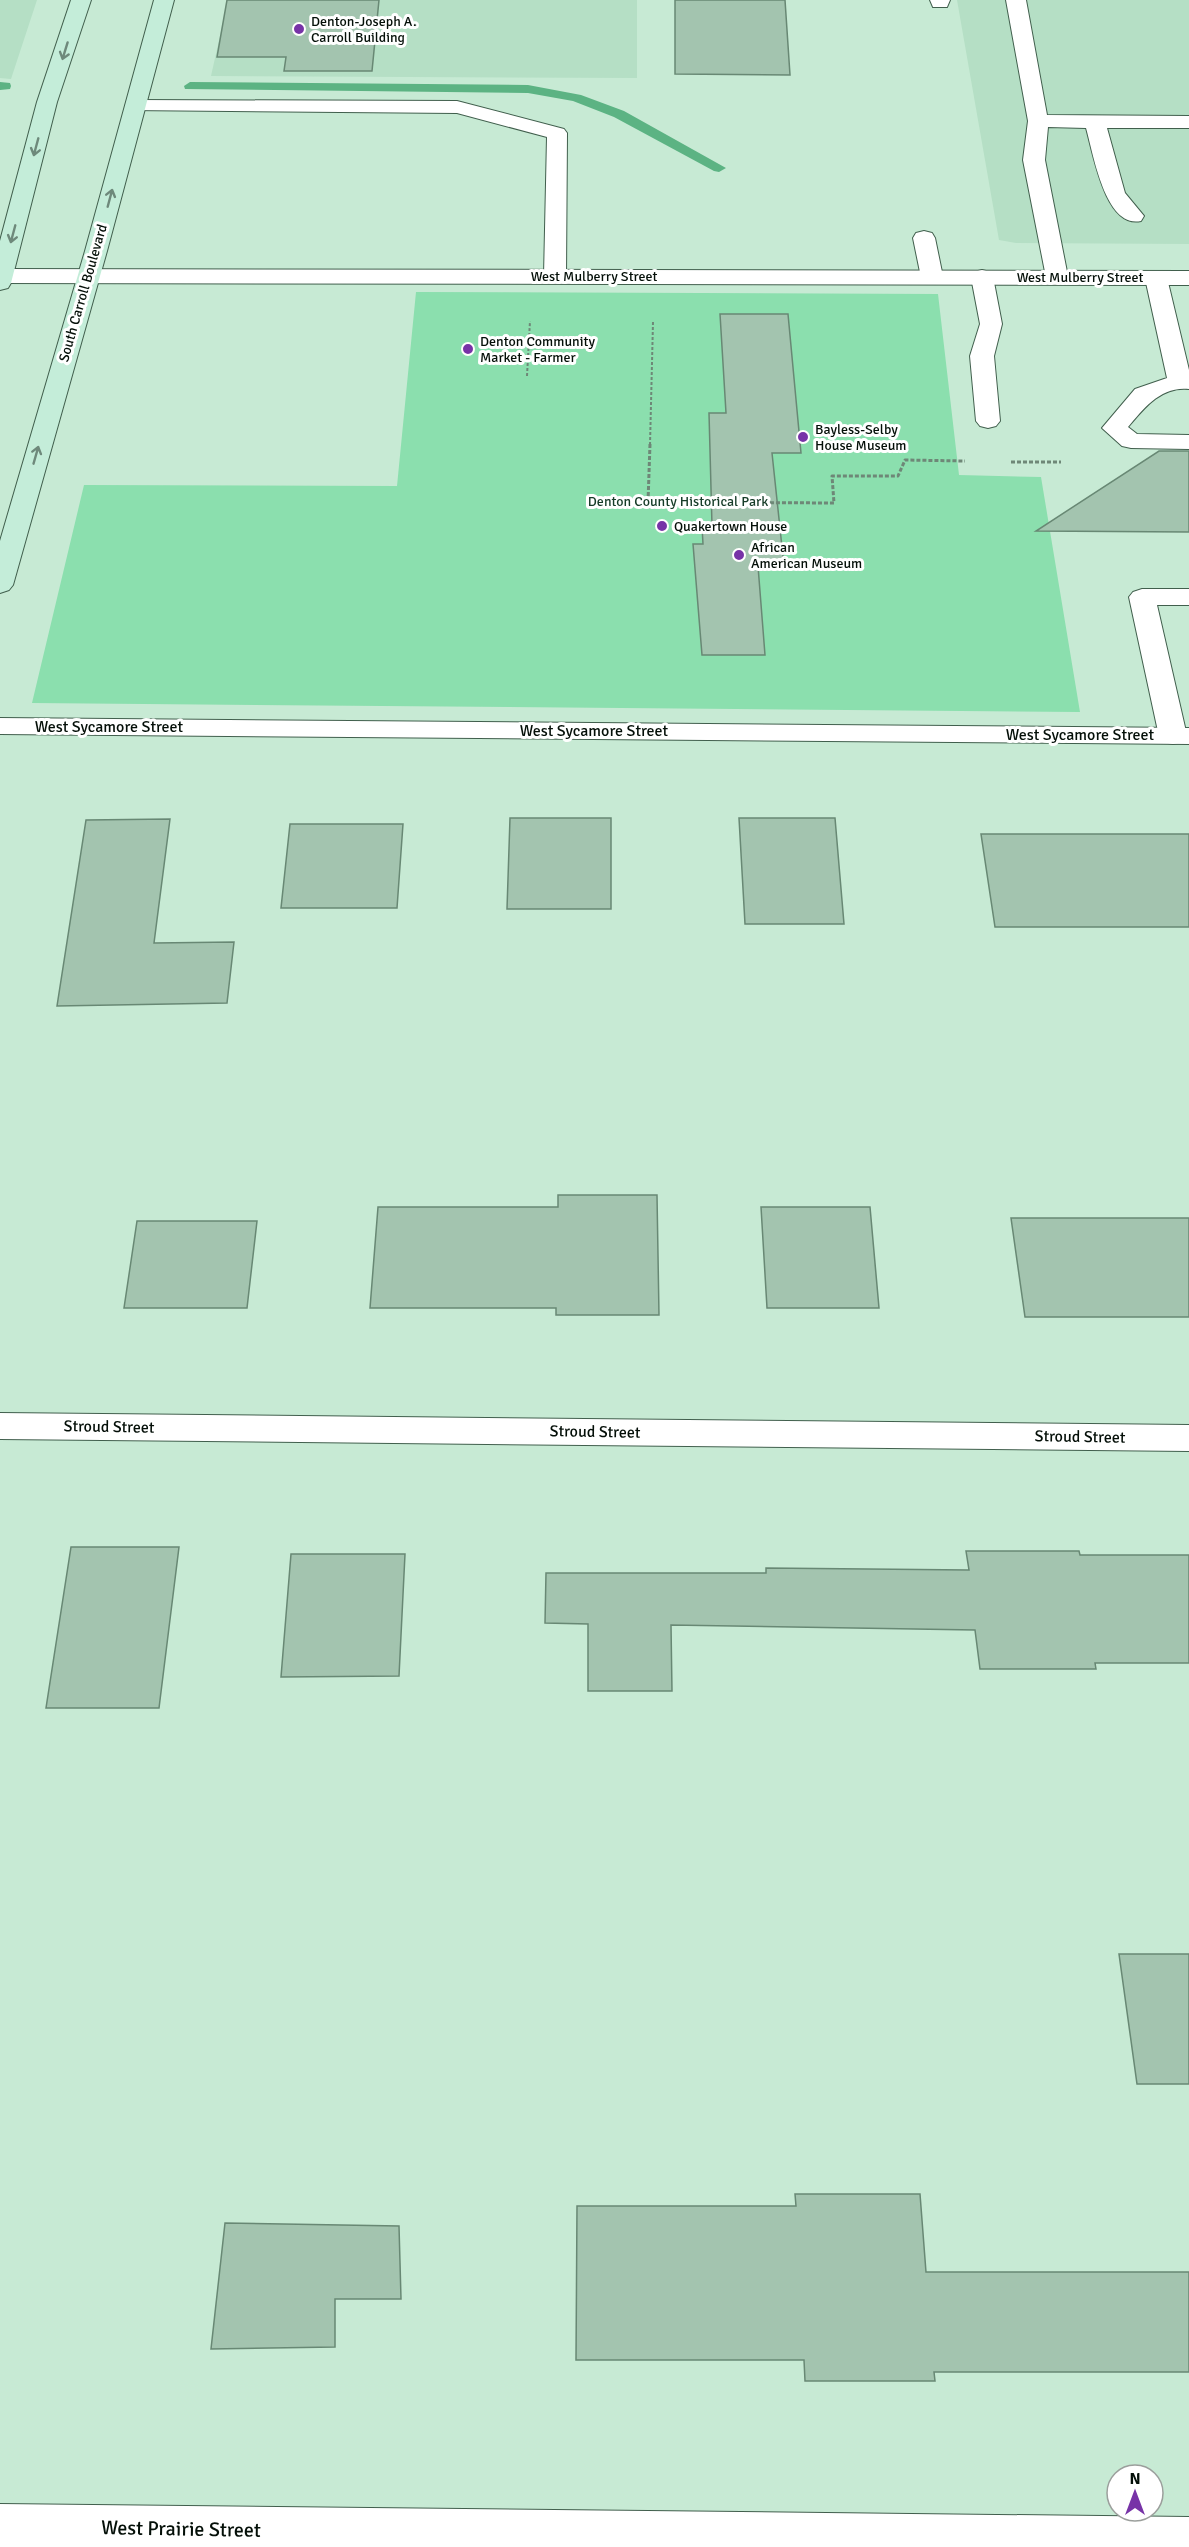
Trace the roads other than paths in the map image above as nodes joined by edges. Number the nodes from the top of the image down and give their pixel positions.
1 (81, 0) edge
2 (164, 0) edge
3 (1016, 0) edge
4 (135, 106) junction
5 (1038, 121) junction
6 (1095, 121) junction
7 (1189, 122) edge
8 (1133, 216) dead end
9 (924, 238) dead end
10 (89, 275) junction
11 (555, 276) junction
12 (932, 277) junction
13 (982, 277) junction
14 (1057, 277) junction
15 (1, 278) edge
16 (1156, 278) junction
17 (1189, 278) edge
18 (1184, 382) edge
19 (988, 421) dead end
20 (1189, 442) edge
21 (0, 585) edge
22 (1189, 597) edge
23 (0, 726) edge
24 (1181, 736) edge
25 (0, 1426) edge
26 (1189, 1438) edge
27 (0, 2527) edge
28 (61, 2537) edge
29 (1189, 2540) edge

1 -> 15 main road
2 - 4 main road, South Carroll Boulevard
3 - 5 street
10 -> 4 main road, South Carroll Boulevard
4 - 11 street
5 - 6 street
5 - 14 street
6 - 7 street
6 - 8 street
9 - 12 street
10 - 11 street, West Mulberry Street
10 - 15 street, West Mulberry Street
21 -> 10 main road, South Carroll Boulevard
11 - 12 street, West Mulberry Street
12 - 13 street, West Mulberry Street
13 - 14 street, West Mulberry Street
13 - 19 street
14 - 16 street, West Mulberry Street
16 - 17 street, West Mulberry Street
16 - 18 street
18 - 20 street
22 - 24 street
23 - 24 street, West Sycamore Street
25 - 26 street, Stroud Street
27 - 28 street, West Prairie Street
28 - 29 street, West Prairie Street

